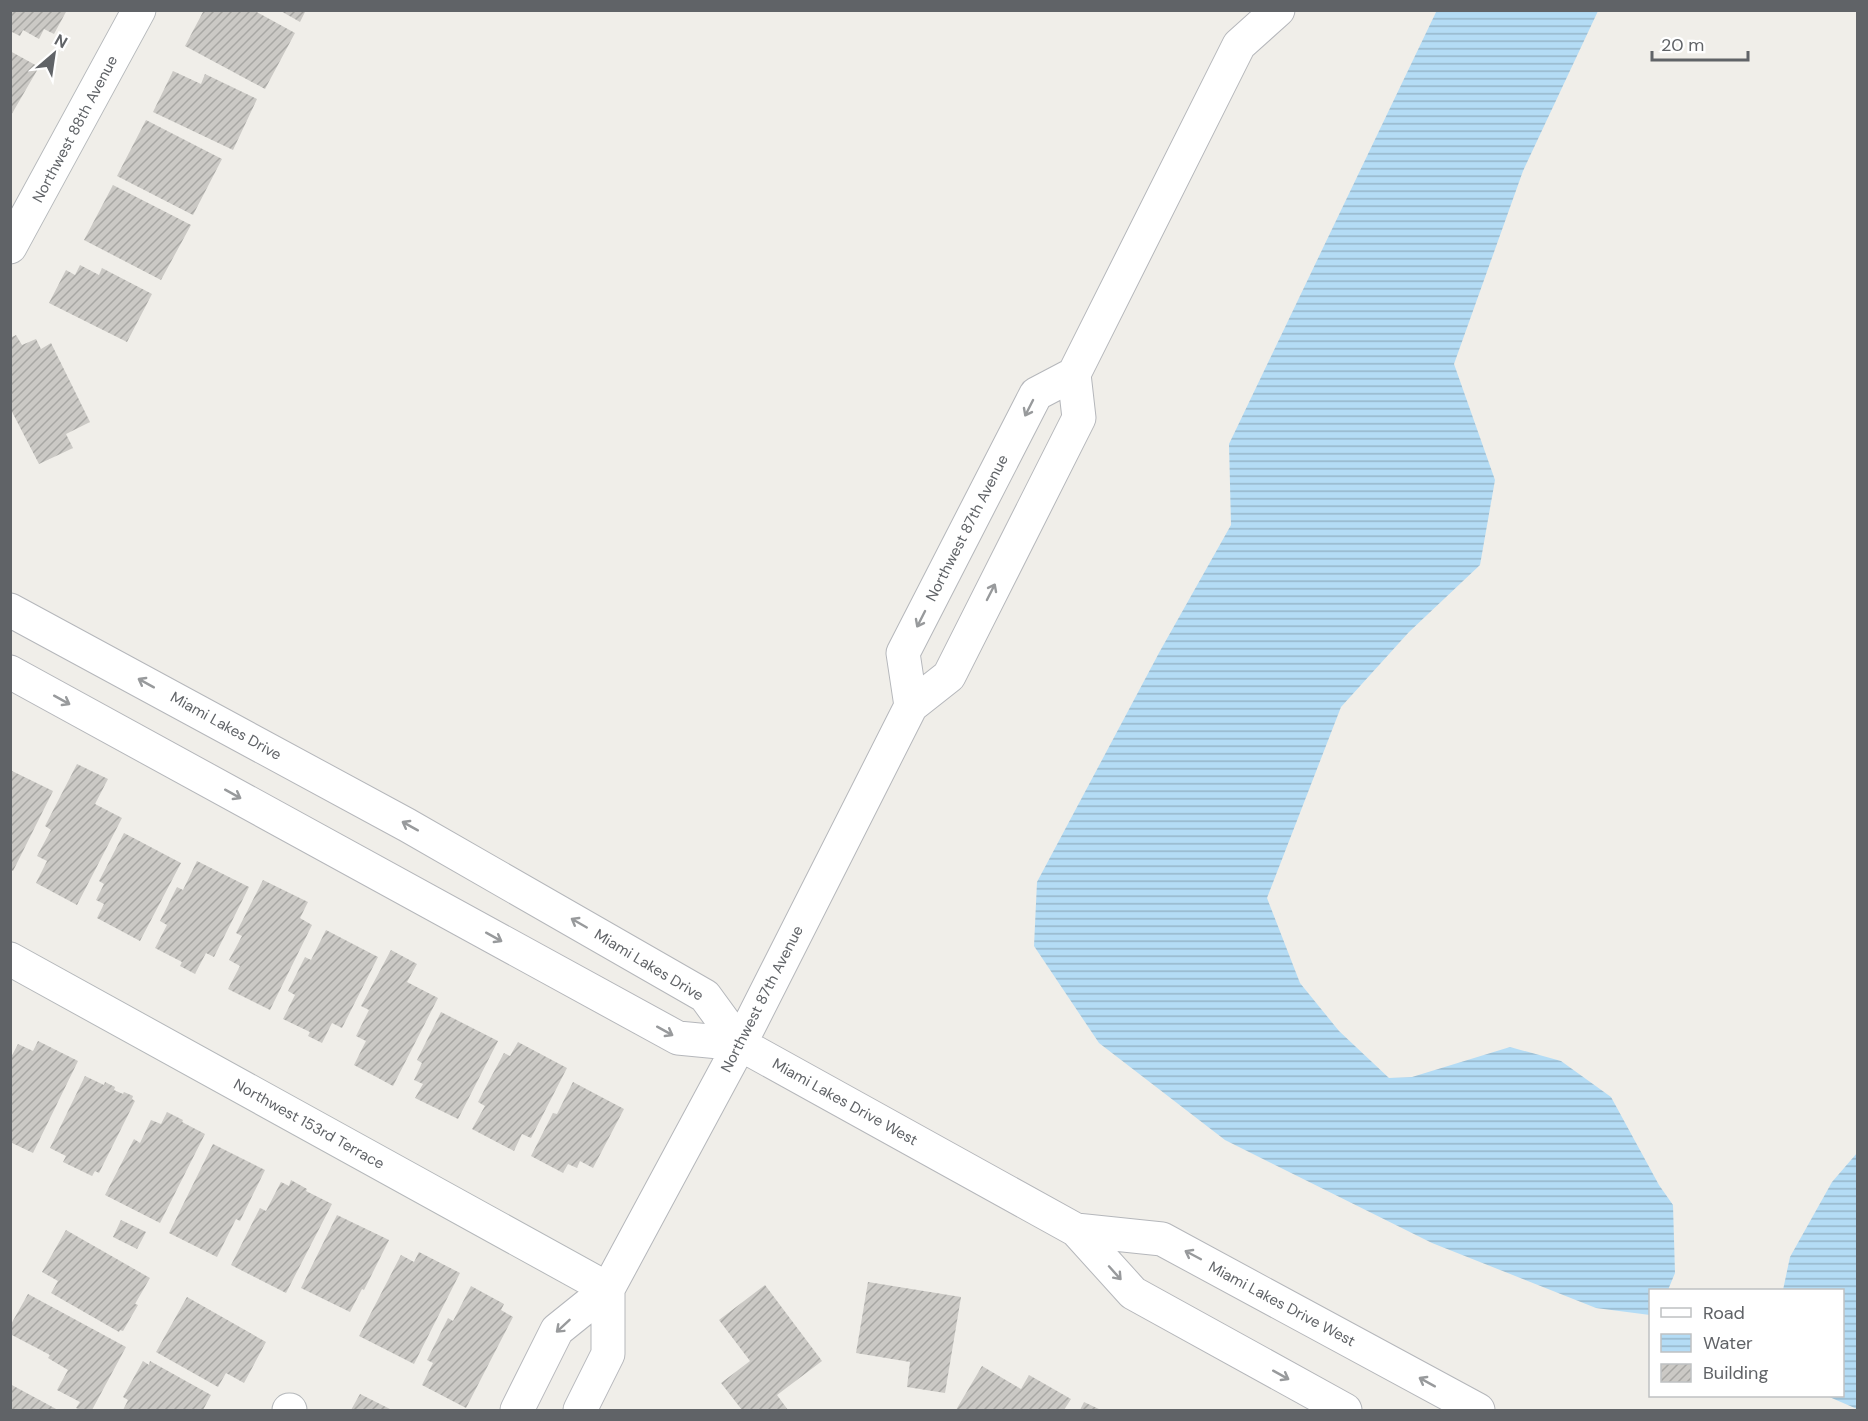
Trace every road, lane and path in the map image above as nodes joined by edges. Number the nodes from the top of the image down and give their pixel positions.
1 (139, 10) edge
2 (1240, 10) edge
3 (1278, 10) edge
4 (1239, 45) junction
5 (10, 248) edge
6 (1074, 374) junction
7 (10, 609) edge
8 (10, 672) edge
9 (911, 706) junction
10 (10, 959) edge
11 (740, 1044) junction
12 (1076, 1230) junction
13 (608, 1289) junction
14 (517, 1410) edge
15 (580, 1410) edge
16 (1345, 1410) edge
17 (1478, 1410) edge

1 - 5 street, Northwest 88th Avenue
2 - 4 street
3 - 4 street
4 - 6 street
9 -> 6 street, Northwest 87th Avenue
6 -> 9 street, Northwest 87th Avenue
11 -> 7 street, Miami Lakes Drive
8 -> 11 street
9 - 11 street, Northwest 87th Avenue
10 - 13 street, Northwest 153rd Terrace
11 - 12 street, Miami Lakes Drive West
11 - 13 street, Northwest 87th Avenue
12 -> 16 street, Miami Lakes Drive West
17 -> 12 street, Miami Lakes Drive West
13 -> 14 street, Northwest 87th Avenue
13 - 15 street, Northwest 87th Avenue

